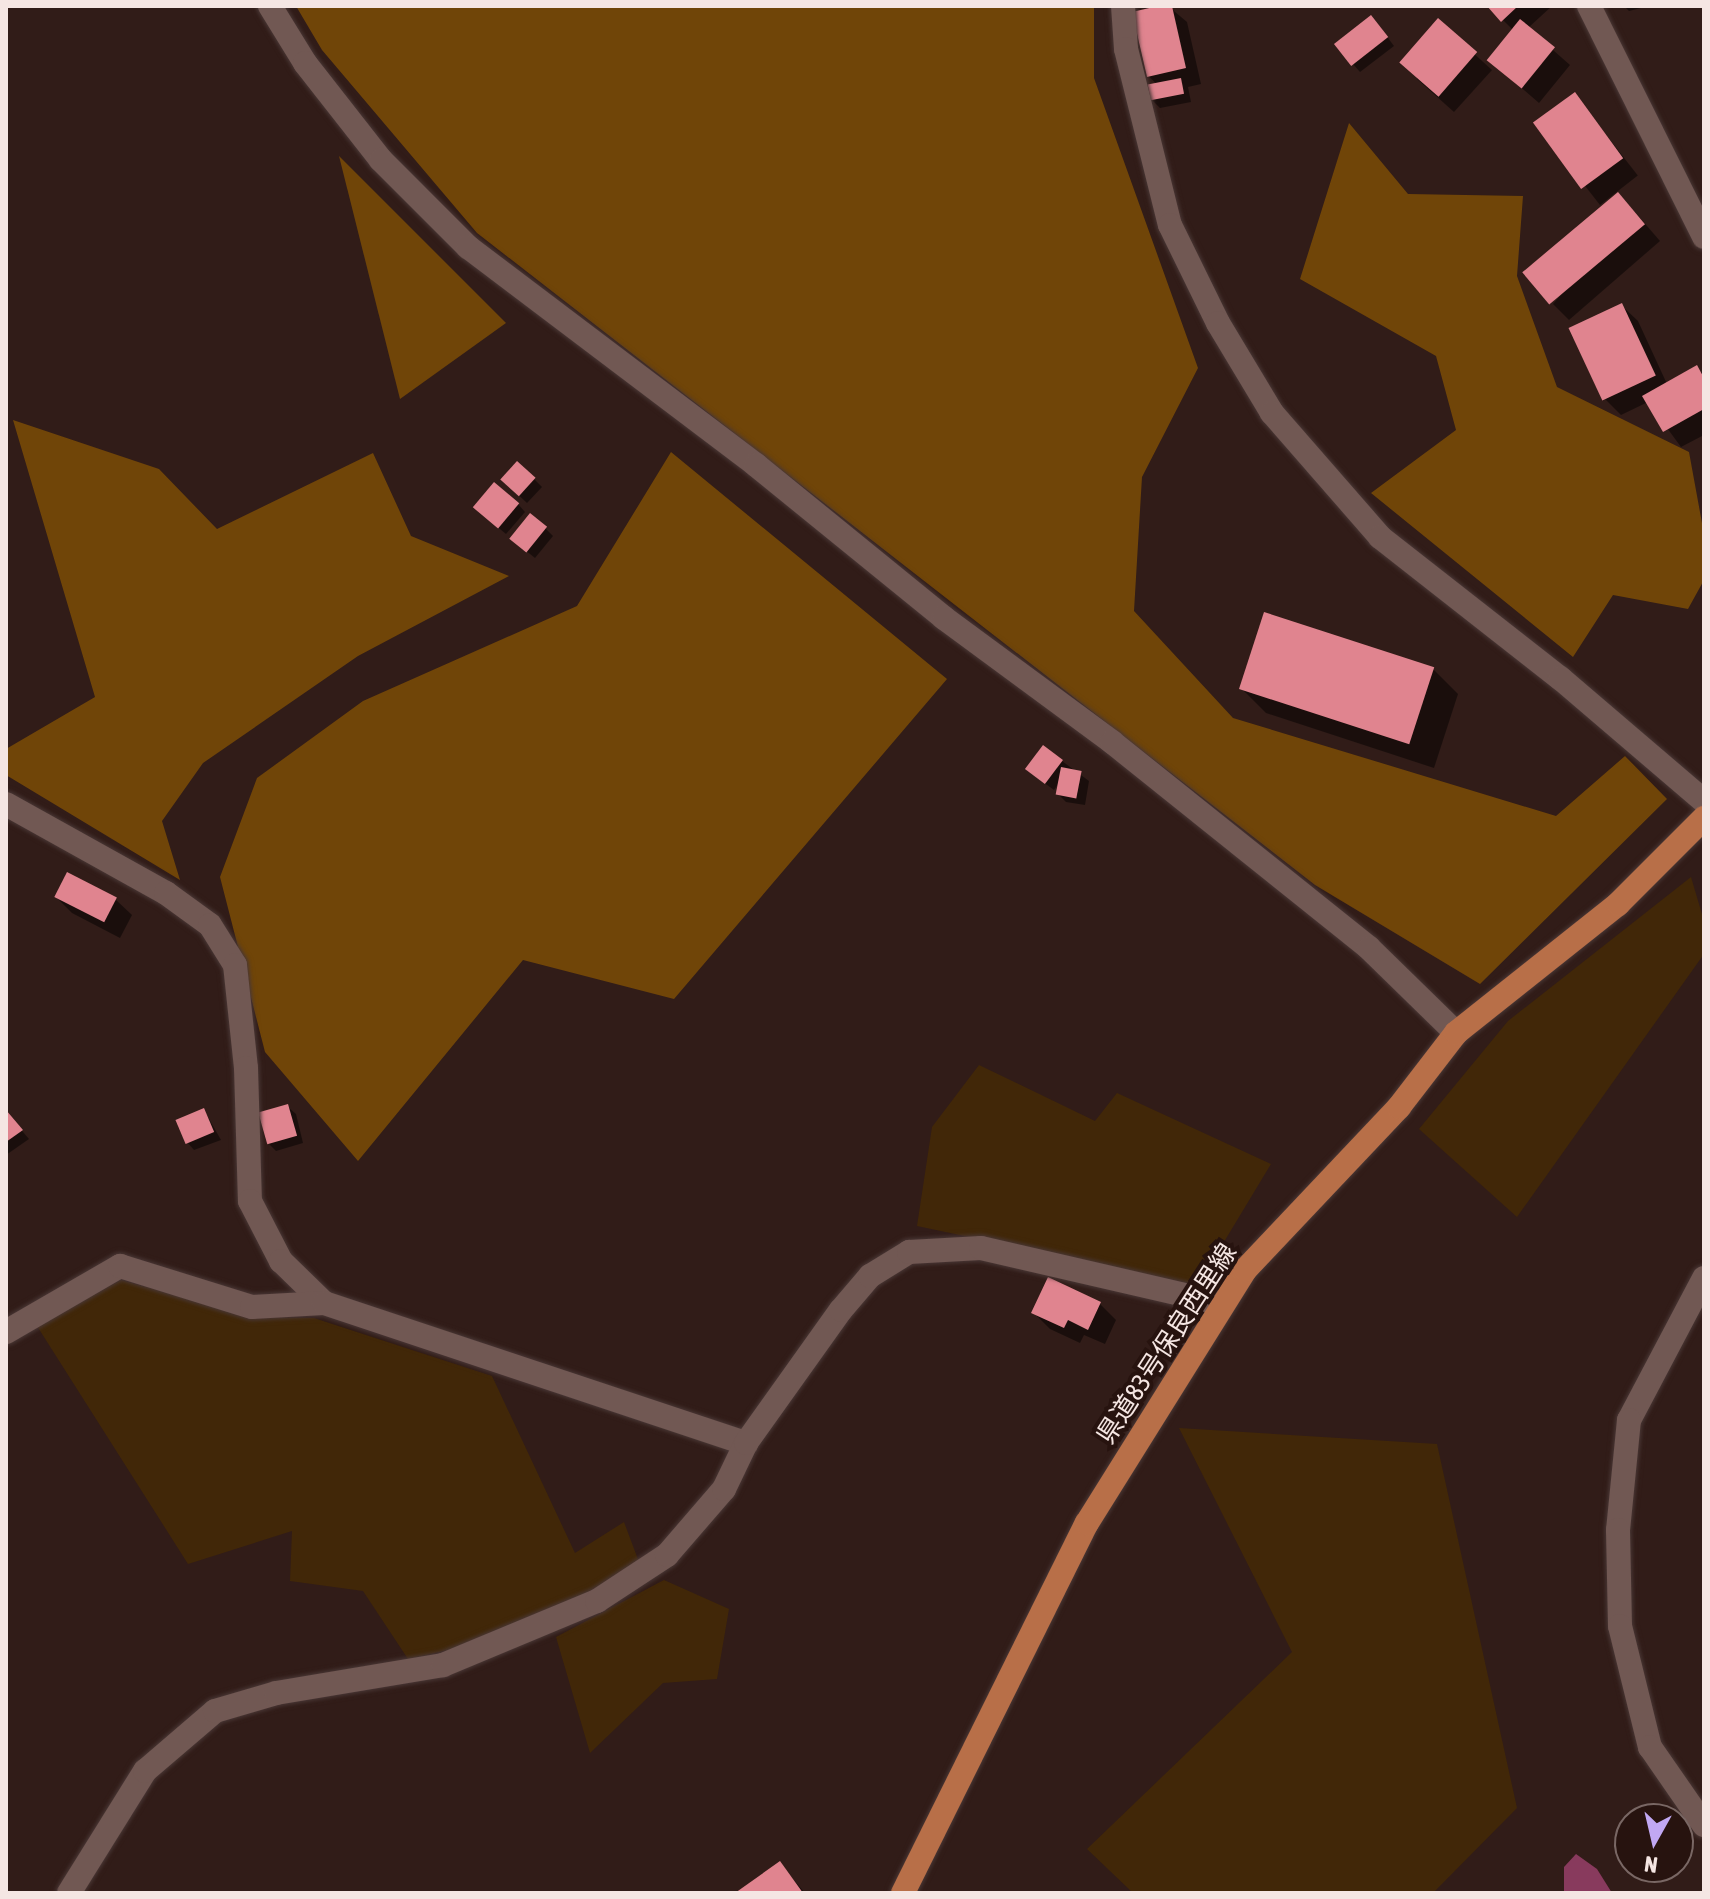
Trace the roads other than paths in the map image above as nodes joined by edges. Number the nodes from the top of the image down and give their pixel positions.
1 (270, 6) edge
2 (1123, 6) edge
3 (1589, 6) edge
4 (1697, 206) edge
5 (1704, 237) edge
6 (1704, 801) edge
7 (6, 804) edge
8 (1704, 818) edge
9 (1456, 1033) junction
10 (1704, 1278) edge
11 (324, 1303) junction
12 (1223, 1304) junction
13 (6, 1332) edge
14 (746, 1443) junction
15 (1704, 1825) edge
16 (69, 1893) edge
17 (903, 1893) edge

1 - 9 street
2 - 6 street
3 - 4 street
4 - 5 street
7 - 11 street
8 - 9 main road, 県道83号保良西里線
9 - 12 main road, 県道83号保良西里線
10 - 15 street
11 - 13 street
11 - 14 street
12 - 14 street
12 - 17 main road, 県道83号保良西里線
14 - 16 street

